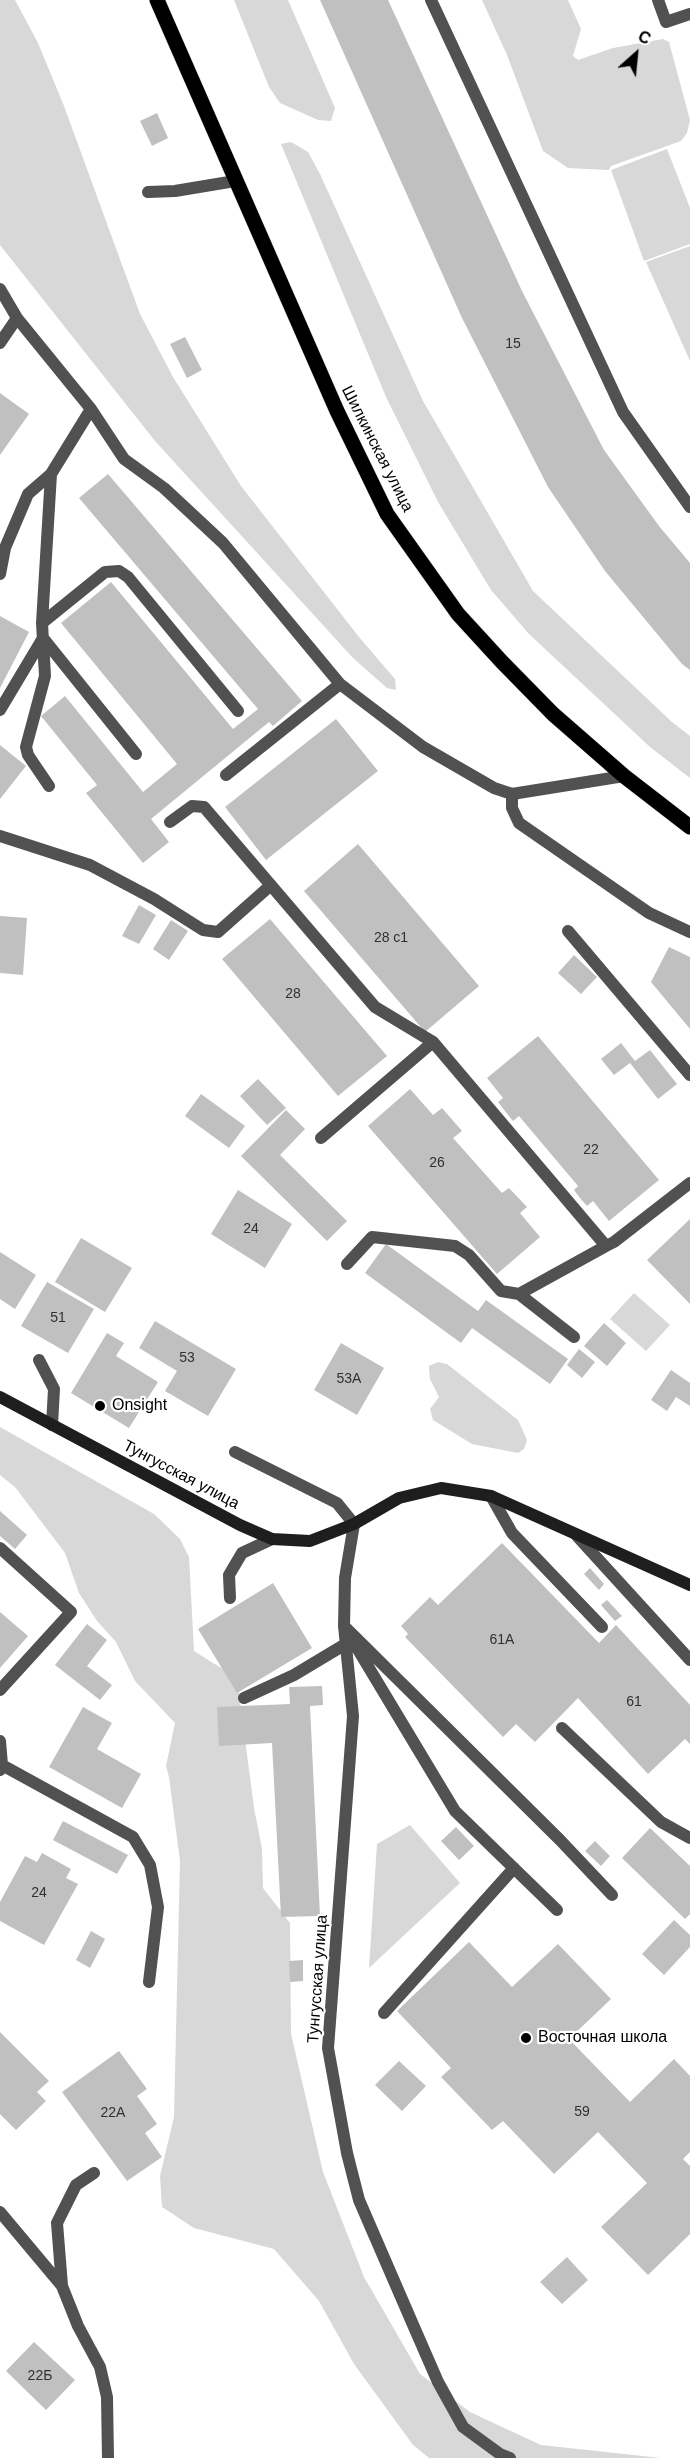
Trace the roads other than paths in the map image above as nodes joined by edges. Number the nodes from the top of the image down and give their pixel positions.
1 (157, 0) edge
2 (431, 0) edge
3 (658, 0) edge
4 (690, 14) edge
5 (235, 181) junction
6 (147, 192) dead end
7 (0, 289) edge
8 (17, 318) junction
9 (0, 343) edge
10 (91, 409) junction
11 (51, 474) junction
12 (690, 507) edge
13 (0, 574) edge
14 (42, 622) junction
15 (43, 638) junction
16 (340, 684) junction
17 (0, 711) edge
18 (238, 711) dead end
19 (136, 754) dead end
20 (226, 776) dead end
21 (624, 776) junction
22 (49, 786) dead end
23 (512, 794) junction
24 (170, 822) dead end
25 (690, 827) edge
26 (0, 836) edge
27 (271, 885) junction
28 (568, 931) dead end
29 (690, 932) edge
30 (433, 1042) junction
31 (690, 1075) edge
32 (321, 1138) dead end
33 (690, 1183) edge
34 (606, 1246) junction
35 (347, 1264) dead end
36 (519, 1294) junction
37 (574, 1337) dead end
38 (39, 1360) dead end
39 (0, 1397) edge
40 (52, 1425) junction
41 (235, 1452) dead end
42 (491, 1496) junction
43 (354, 1524) junction
44 (577, 1536) junction
45 (272, 1539) junction
46 (0, 1548) edge
47 (690, 1585) edge
48 (230, 1598) dead end
49 (344, 1626) junction
50 (602, 1628) dead end
51 (344, 1645) junction
52 (690, 1660) edge
53 (0, 1690) edge
54 (244, 1698) dead end
55 (562, 1728) dead end
56 (0, 1741) edge
57 (1, 1767) edge
58 (690, 1838) edge
59 (514, 1868) junction
60 (612, 1894) dead end
61 (557, 1910) dead end
62 (149, 1982) dead end
63 (384, 2013) dead end
64 (94, 2173) dead end
65 (0, 2212) edge
66 (62, 2286) junction
67 (108, 2458) edge
68 (510, 2458) edge

1 - 5 main road, Шилкинская улица
2 - 12 lane
3 - 4 lane
5 - 6 lane
5 - 21 main road, Шилкинская улица
7 - 8 lane
8 - 9 lane
8 - 10 lane
10 - 11 lane
10 - 16 lane
11 - 13 lane
11 - 14 lane
14 - 15 lane
14 - 18 lane
15 - 17 lane
15 - 19 lane
15 - 22 lane
16 - 20 lane
16 - 23 lane
21 - 23 lane
21 - 25 main road, Шилкинская улица
23 - 29 lane
24 - 27 lane
26 - 27 lane
27 - 30 lane
28 - 31 lane
30 - 32 lane
30 - 34 lane
33 - 34 lane
34 - 36 lane
35 - 36 lane
36 - 37 lane
38 - 40 lane
39 - 40 main road, Тунгусская улица
40 - 45 main road, Тунгусская улица
41 - 43 lane
42 - 43 main road, Тунгусская улица
42 - 44 main road, Тунгусская улица
42 - 50 lane
43 - 45 main road, Тунгусская улица
43 - 49 lane, Тунгусская улица
44 - 47 main road, Тунгусская улица
44 - 52 lane
45 - 48 lane
46 - 53 lane
49 - 51 lane, Тунгусская улица
49 - 59 lane
49 - 60 lane
51 - 54 lane
51 - 68 lane, Тунгусская улица
55 - 58 lane
56 - 57 lane
57 - 62 lane
59 - 61 lane
59 - 63 lane
64 - 66 lane
65 - 66 lane
66 - 67 lane

